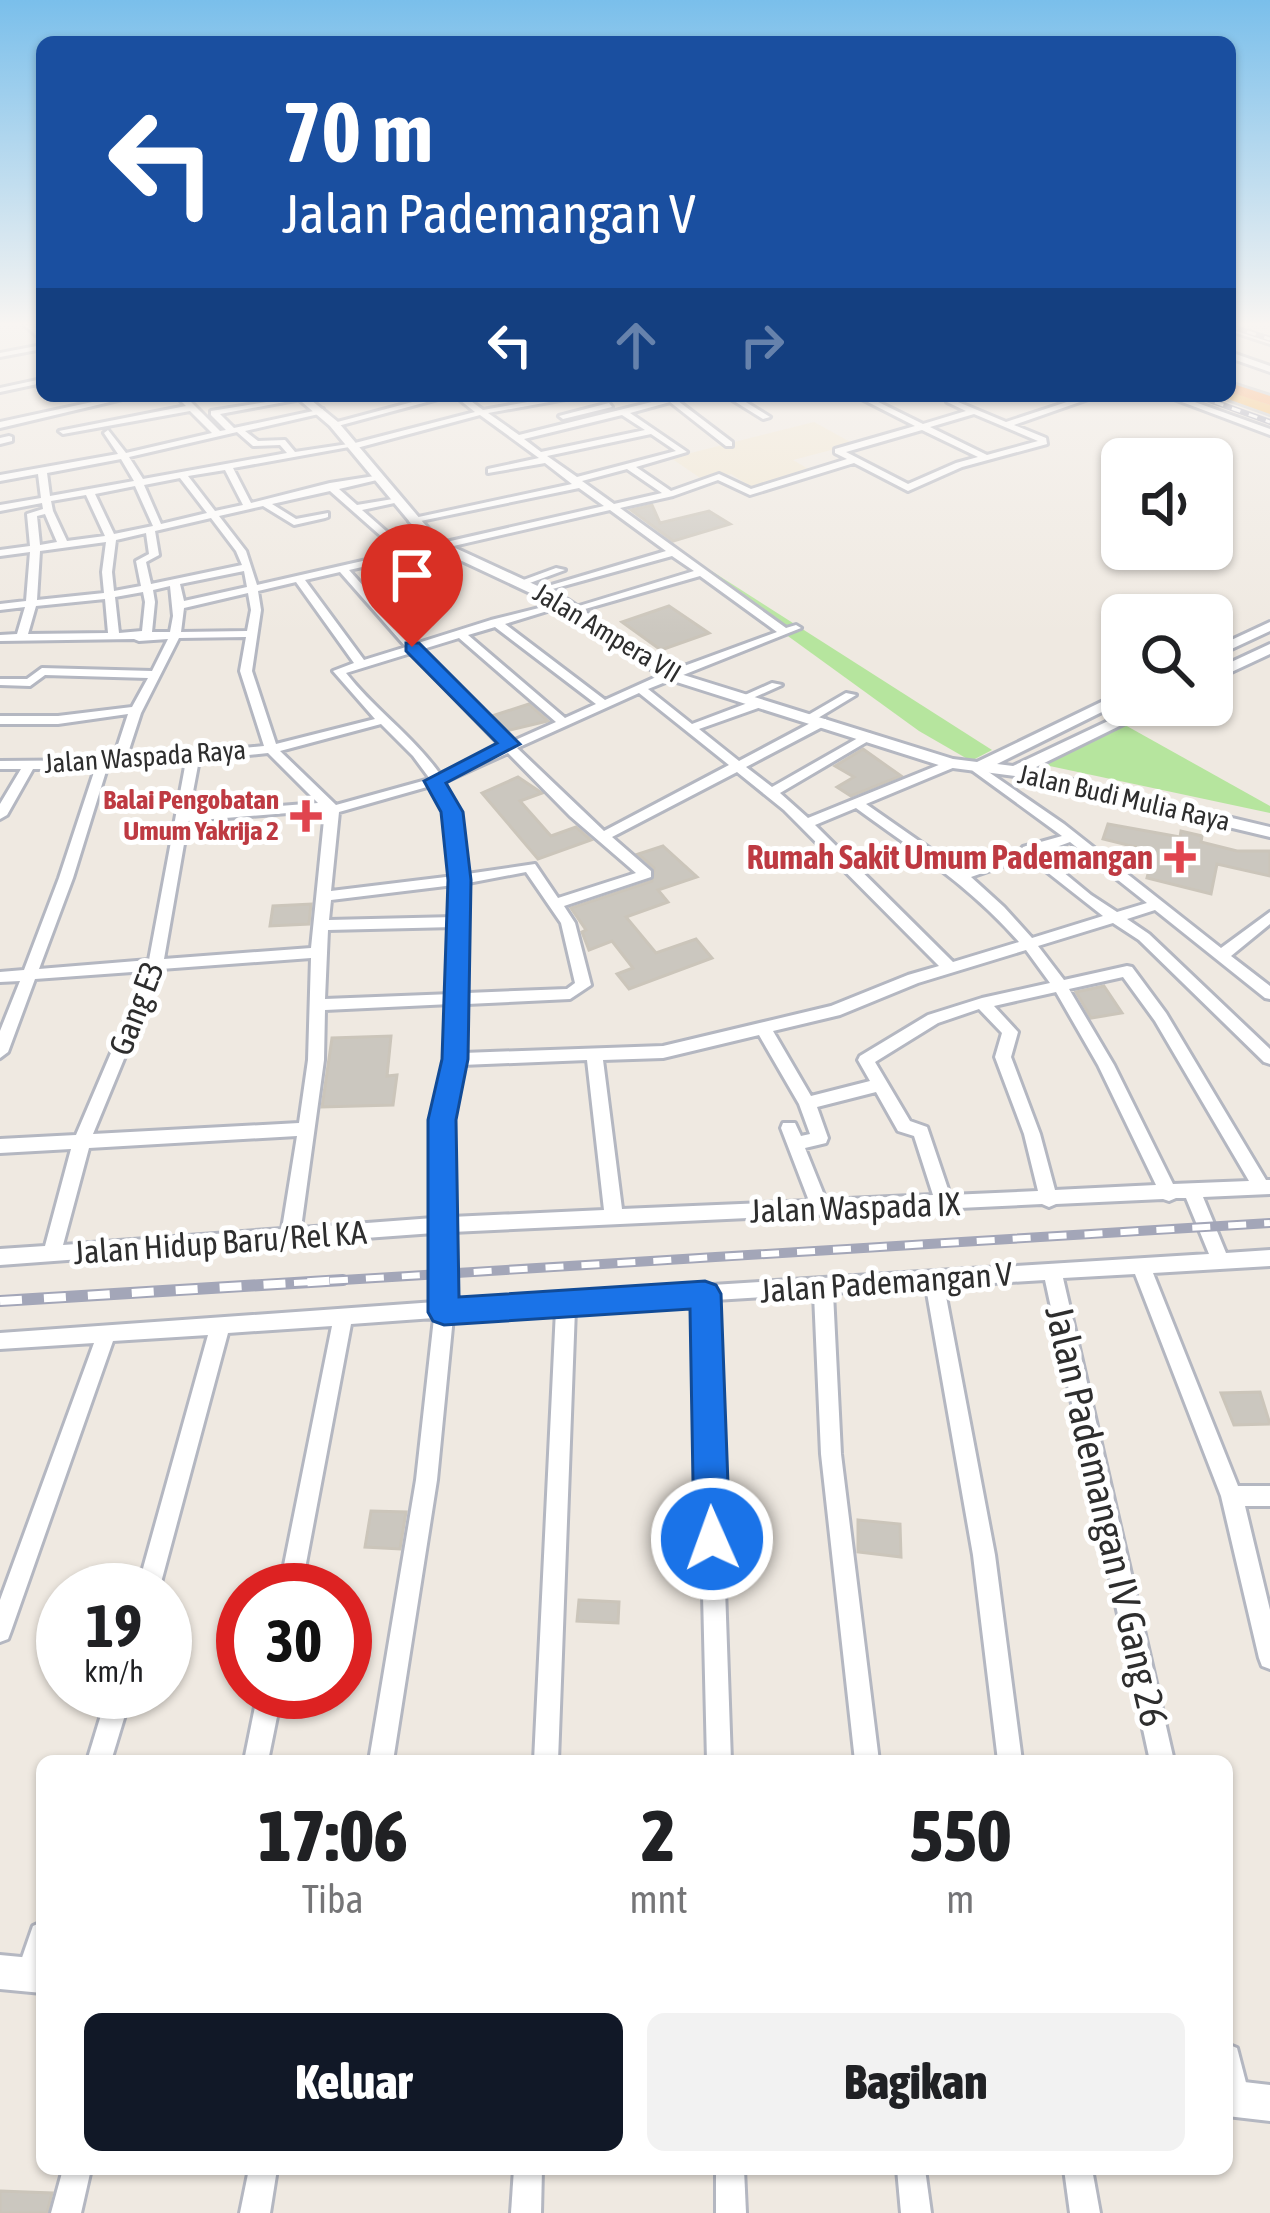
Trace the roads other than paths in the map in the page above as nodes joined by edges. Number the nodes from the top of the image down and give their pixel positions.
1 (58, 428) edge
2 (212, 428) edge
3 (242, 428) edge
4 (338, 428) edge
5 (419, 428) edge
6 (500, 428) edge
7 (561, 428) edge
8 (649, 428) edge
9 (707, 428) edge
10 (912, 428) edge
11 (925, 428) edge
12 (1013, 428) edge
13 (110, 429) joint
14 (235, 430) junction
15 (654, 431) junction
16 (218, 434) junction
17 (515, 439) junction
18 (188, 440) junction
19 (729, 444) dead end
20 (352, 445) junction
21 (122, 455) junction
22 (293, 455) junction
23 (541, 458) junction
24 (986, 458) junction
25 (855, 460) junction
26 (227, 465) junction
27 (628, 466) junction
28 (211, 467) junction
29 (42, 471) junction
30 (490, 471) dead end
31 (181, 473) junction
32 (378, 477) junction
33 (0, 478) edge
34 (139, 482) junction
35 (575, 483) junction
36 (330, 487) junction
37 (90, 493) junction
38 (670, 494) junction
39 (396, 500) junction
40 (264, 503) junction
41 (46, 506) junction
42 (0, 508) edge
43 (249, 508) junction
44 (356, 508) junction
45 (612, 510) junction
46 (325, 515) dead end
47 (211, 517) junction
48 (414, 521) junction
49 (154, 528) junction
50 (385, 534) dead end
51 (111, 538) junction
52 (64, 545) junction
53 (440, 547) junction
54 (37, 549) junction
55 (0, 553) edge
56 (671, 553) junction
57 (248, 567) junction
58 (342, 568) junction
59 (560, 570) dead end
60 (699, 573) junction
61 (299, 579) junction
62 (174, 581) junction
63 (523, 582) junction
64 (147, 588) junction
65 (254, 590) junction
66 (542, 591) junction
67 (110, 595) junction
68 (34, 605) junction
69 (182, 605) junction
70 (568, 606) junction
71 (0, 607) edge
72 (495, 622) junction
73 (1270, 626) edge
74 (459, 633) junction
75 (253, 634) junction
76 (178, 636) junction
77 (114, 637) junction
78 (0, 638) edge
79 (139, 638) junction
80 (21, 639) junction
81 (1233, 644) edge
82 (412, 647) junction
83 (1270, 648) edge
84 (361, 664) junction
85 (1233, 666) edge
86 (156, 674) junction
87 (670, 676) junction
88 (0, 682) edge
89 (776, 685) dead end
90 (639, 687) junction
91 (850, 695) dead end
92 (749, 701) junction
93 (601, 703) junction
94 (1101, 706) edge
95 (135, 710) junction
96 (614, 714) dead end
97 (0, 720) edge
98 (384, 720) junction
99 (561, 720) junction
100 (815, 720) junction
101 (1109, 726) edge
102 (692, 728) junction
103 (869, 736) junction
104 (510, 744) junction
105 (271, 749) junction
106 (193, 756) junction
107 (119, 762) junction
108 (951, 764) junction
109 (0, 765) edge
110 (29, 765) junction
111 (102, 765) junction
112 (734, 766) junction
113 (976, 768) junction
114 (1015, 770) junction
115 (299, 778) junction
116 (274, 781) dead end
117 (435, 781) junction
118 (771, 793) junction
119 (856, 803) junction
120 (329, 808) junction
121 (0, 815) edge
122 (184, 817) junction
123 (806, 824) junction
124 (1270, 832) edge
125 (604, 836) junction
126 (1072, 837) junction
127 (1028, 850) junction
128 (961, 876) junction
129 (460, 880) junction
130 (324, 896) junction
131 (554, 904) junction
132 (1157, 905) junction
133 (1116, 916) junction
134 (1270, 916) edge
135 (459, 922) junction
136 (321, 925) junction
137 (1027, 945) junction
138 (318, 952) junction
139 (1221, 956) junction
140 (155, 966) junction
141 (950, 968) junction
142 (28, 976) junction
143 (0, 977) edge
144 (1063, 986) junction
145 (1270, 994) edge
146 (456, 1001) junction
147 (982, 1003) junction
148 (316, 1005) junction
149 (763, 1028) junction
150 (0, 1052) edge
151 (595, 1054) junction
152 (1270, 1058) edge
153 (455, 1059) junction
154 (879, 1085) junction
155 (808, 1102) junction
156 (304, 1129) junction
157 (82, 1141) junction
158 (0, 1146) edge
159 (1266, 1187) edge
160 (1193, 1193) junction
161 (1168, 1194) junction
162 (1049, 1200) junction
163 (944, 1203) junction
164 (820, 1207) junction
165 (614, 1218) junction
166 (440, 1226) junction
167 (290, 1239) junction
168 (52, 1253) junction
169 (0, 1257) edge
170 (1269, 1260) edge
171 (1221, 1262) junction
172 (1142, 1268) junction
173 (1052, 1270) junction
174 (934, 1281) junction
175 (823, 1288) junction
176 (705, 1294) junction
177 (566, 1300) junction
178 (444, 1312) junction
179 (343, 1319) junction
180 (220, 1327) junction
181 (106, 1335) junction
182 (0, 1341) edge
183 (1232, 1496) junction
184 (1270, 1496) edge
185 (155, 1563) edge
186 (295, 1563) edge
187 (0, 1631) edge
188 (1270, 1658) edge
189 (112, 1719) edge
190 (265, 1719) edge
191 (101, 1755) edge
192 (257, 1755) edge
193 (382, 1755) edge
194 (546, 1755) edge
195 (718, 1755) edge
196 (866, 1755) edge
197 (1009, 1755) edge
198 (1161, 1755) edge
199 (76, 2175) edge
200 (262, 2175) edge
201 (528, 2175) edge
202 (730, 2175) edge
203 (911, 2175) edge
204 (1079, 2175) edge
205 (66, 2213) edge
206 (255, 2213) edge
207 (526, 2213) edge
208 (731, 2213) edge
209 (916, 2213) edge
210 (1085, 2213) edge

1 - 13 street
2 - 16 street
3 - 14 street
4 - 20 street, Jalan Ampera VII
5 - 20 street
6 - 17 street
7 - 17 street
8 - 15 street
9 - 19 street
10 - 25 street
11 - 24 street
12 - 24 street
13 - 21 street
14 - 16 street
14 - 22 street
15 - 23 street
15 - 27 street
16 - 18 street
17 - 23 street
18 - 21 street
18 - 28 street
20 - 22 street
20 - 32 street, Jalan Ampera VII
21 - 29 street
21 - 34 street
22 - 26 street
23 - 30 street
23 - 35 street
24 - 25 street
25 - 38 street
26 - 28 street
26 - 43 street
27 - 35 street
27 - 38 street
28 - 31 street
29 - 33 street
29 - 41 street
31 - 34 street
31 - 47 street
32 - 36 street
32 - 39 street, Jalan Ampera VII
34 - 37 street
34 - 49 street
35 - 45 street
35 - 48 street
36 - 40 street
36 - 44 street
37 - 41 street
37 - 51 street
38 - 45 street
39 - 44 street
39 - 48 street, Jalan Ampera VII
40 - 43 street
40 - 46 street
41 - 42 street
41 - 52 street
41 - 54 street
43 - 47 street
44 - 50 street
45 - 53 street
45 - 56 street
47 - 49 street
47 - 57 street
48 - 53 street, Jalan Ampera VII
49 - 51 street
49 - 64 street
51 - 52 street
51 - 67 street
52 - 54 street
53 - 58 street
53 - 63 street, Jalan Ampera VII
54 - 55 street
54 - 68 street
56 - 60 street
56 - 66 street
57 - 62 street
57 - 65 street
58 - 61 street
58 - 82 street
59 - 63 street
60 - 70 street
60 - 87 street
61 - 65 street
61 - 84 street
62 - 64 street
62 - 69 street
63 - 66 street, Jalan Ampera VII
64 - 67 street
64 - 79 street
65 - 69 street
65 - 75 street
66 - 70 street, Jalan Ampera VII
67 - 68 street
67 - 77 street
68 - 71 street
68 - 80 street
69 - 76 street
70 - 72 street
70 - 87 street, Jalan Ampera VII
72 - 74 street
72 - 93 street
73 - 81 street
74 - 82 street
74 - 99 street
75 - 76 street
75 - 105 street
76 - 79 street
76 - 86 street
77 - 79 street
77 - 80 street
78 - 80 street
82 - 84 street
82 - 104 street
83 - 85 street
84 - 98 street
86 - 88 street
86 - 95 street
87 - 90 street
87 - 92 street, Jalan Ampera VII
89 - 92 street
90 - 93 street
90 - 102 street
91 - 100 street
92 - 100 street, Jalan Ampera VII
92 - 102 street
93 - 96 street
93 - 99 street
94 - 113 street
95 - 97 street
95 - 107 street
98 - 105 street
98 - 117 street
99 - 104 street
100 - 103 street, Jalan Ampera VII
100 - 112 street
101 - 114 street
102 - 112 street
103 - 108 street, Jalan Ampera VII
103 - 118 street
104 - 117 street
104 - 125 street
105 - 106 street, Jalan Waspada Raya
105 - 115 street, Jalan Waspada Raya
106 - 107 street, Jalan Waspada Raya
106 - 122 street, Gang E3
107 - 111 street, Jalan Waspada Raya
108 - 113 street, Jalan Ampera VII
108 - 119 street
109 - 110 street, Jalan Waspada Raya
110 - 111 street, Jalan Waspada Raya
110 - 121 street
111 - 142 street
112 - 118 street
112 - 125 street
113 - 114 street, Jalan Budi Mulia Raya
113 - 126 street
114 - 124 street, Jalan Budi Mulia Raya
115 - 116 street
115 - 120 street, Jalan Waspada Raya
117 - 120 street
117 - 129 street
118 - 123 street
119 - 123 street
119 - 128 street
120 - 122 street
120 - 130 street
122 - 140 street, Gang E3
123 - 141 street
125 - 131 street
126 - 127 street
126 - 132 street
127 - 128 street
127 - 133 street
128 - 137 street
129 - 130 street
129 - 131 street
129 - 135 street
130 - 136 street
131 - 146 street
132 - 133 street
132 - 139 street
133 - 137 street
133 - 152 street
134 - 139 street
135 - 136 street
135 - 146 street
136 - 138 street
137 - 141 street
137 - 144 street
138 - 140 street
138 - 148 street
139 - 145 street
140 - 142 street
140 - 157 street, Gang E3
141 - 149 street
142 - 143 street
142 - 150 street
144 - 147 street
144 - 159 street
144 - 161 street
146 - 148 street
146 - 153 street
147 - 154 street
147 - 162 street
148 - 156 street
149 - 151 street
149 - 155 street
151 - 153 street
151 - 165 street
153 - 166 street
154 - 155 street
154 - 163 street
155 - 164 street
156 - 157 street
156 - 167 street
157 - 158 street
157 - 168 street, Gang E3
159 - 160 street, Jalan Waspada IX
160 - 161 street, Jalan Waspada IX
160 - 171 street
161 - 162 street, Jalan Waspada IX
162 - 163 street, Jalan Waspada IX
163 - 164 street, Jalan Waspada IX
164 - 165 street, Jalan Waspada IX
165 - 166 street, Jalan Waspada IX
166 - 167 street, Jalan Hidup Baru/Rel KA
166 - 178 street
167 - 168 street, Jalan Hidup Baru/Rel KA
168 - 169 street, Jalan Hidup Baru/Rel KA
170 - 171 street, Jalan Pademangan V
171 - 172 street, Jalan Pademangan V
172 - 173 street, Jalan Pademangan V
172 - 183 street
173 - 174 street, Jalan Pademangan V
173 - 198 street, Jalan Pademangan IV Gang 26
174 - 175 street, Jalan Pademangan V
174 - 197 street
175 - 176 street, Jalan Pademangan V
175 - 196 street
176 - 177 street, Jalan Pademangan V
176 - 195 street
177 - 178 street, Jalan Pademangan V
177 - 194 street
178 - 179 street, Jalan Pademangan V
178 - 193 street
179 - 180 street, Jalan Pademangan V
179 - 186 street
180 - 181 street, Jalan Pademangan V
180 - 185 street
181 - 182 street, Jalan Pademangan V
181 - 187 street
183 - 184 street
183 - 188 street
189 - 191 street
190 - 192 street
199 - 205 street
200 - 206 street
201 - 207 street
202 - 208 street
203 - 209 street
204 - 210 street

